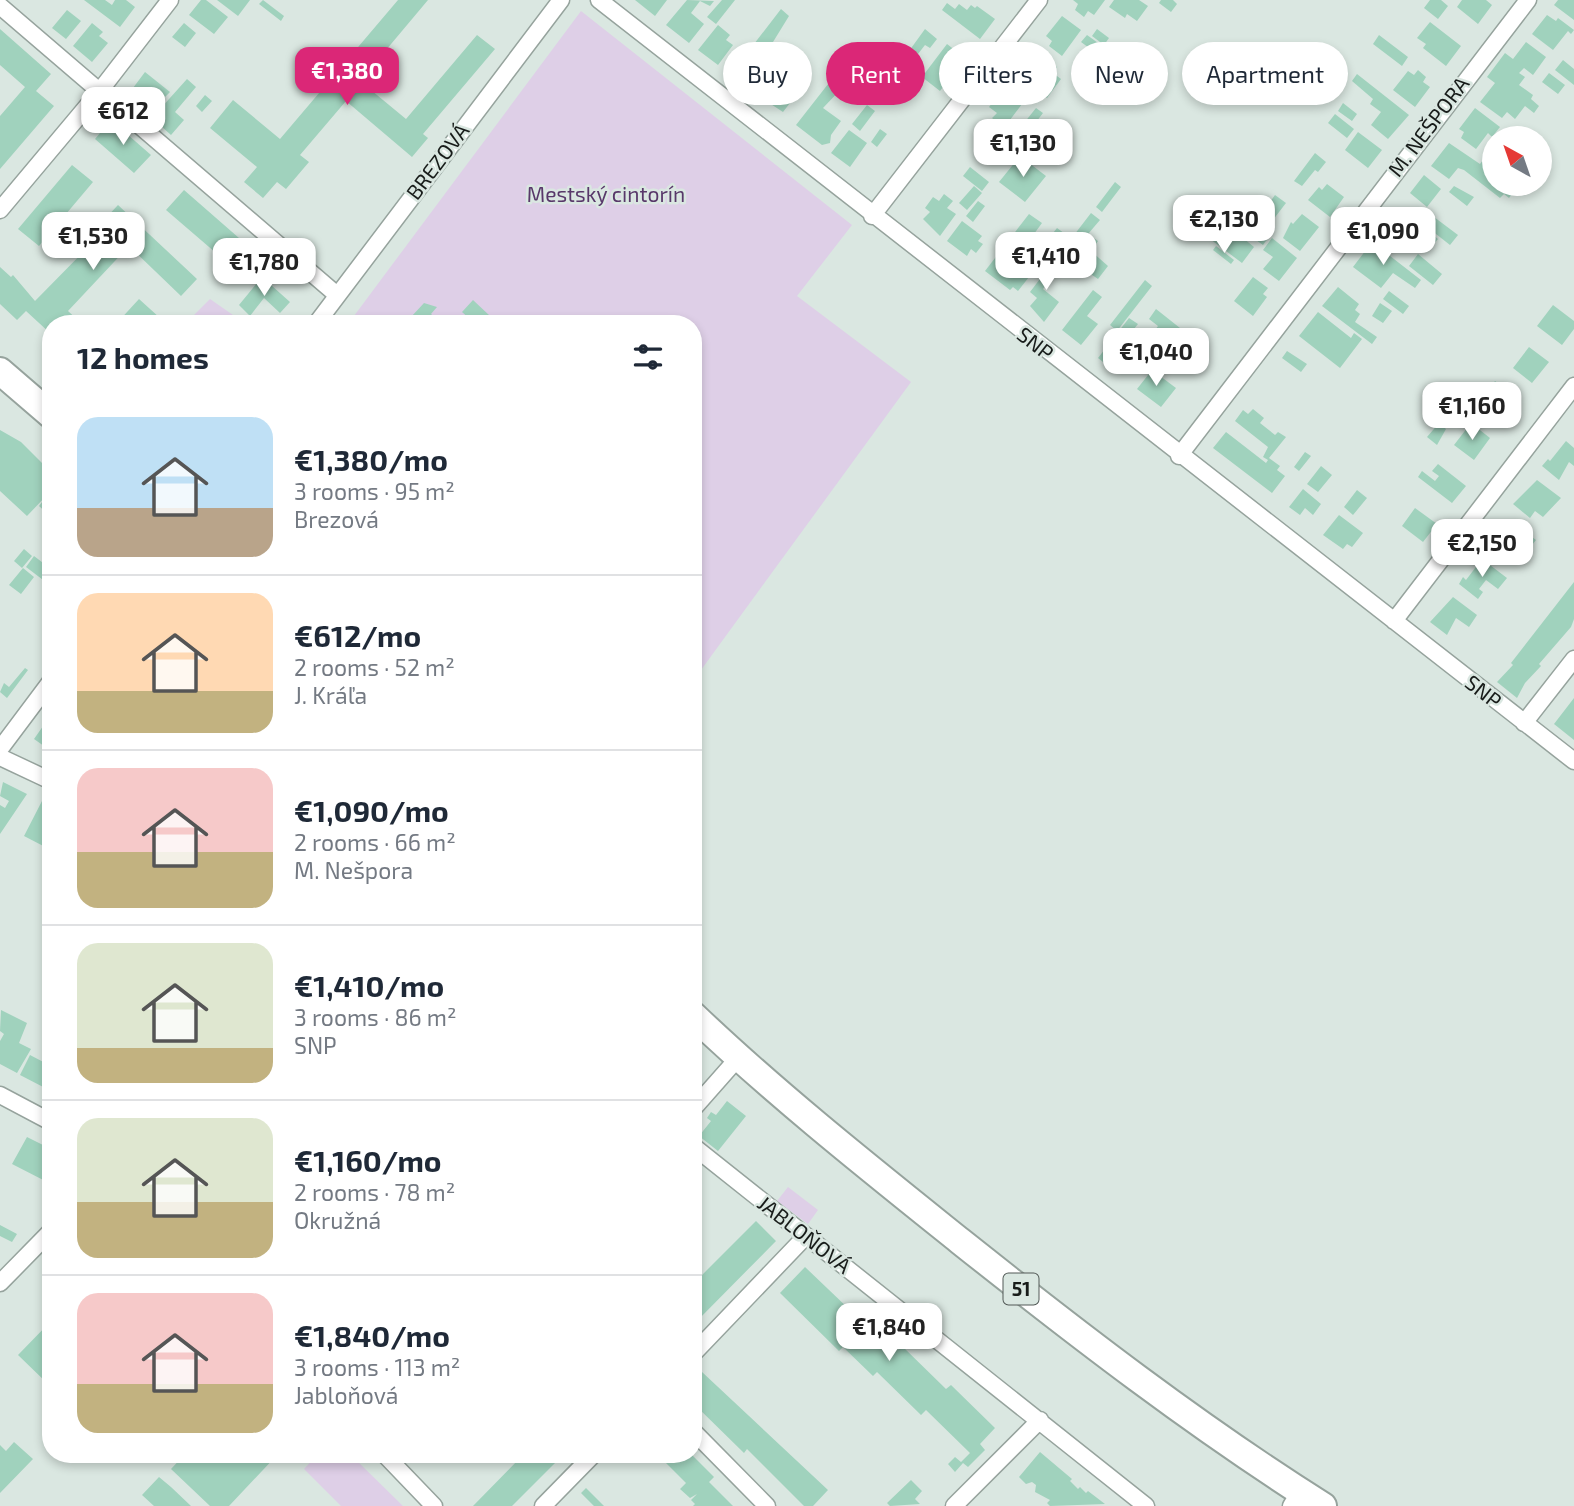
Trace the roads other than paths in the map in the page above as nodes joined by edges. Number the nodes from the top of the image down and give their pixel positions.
1 (170, 0) edge
2 (561, 0) edge
3 (599, 0) edge
4 (1039, 0) edge
5 (1528, 0) edge
6 (0, 6) edge
7 (99, 92) junction
8 (0, 210) edge
9 (872, 216) junction
10 (337, 295) junction
11 (323, 315) edge
12 (0, 371) edge
13 (1574, 386) edge
14 (42, 407) edge
15 (1179, 456) junction
16 (1394, 621) junction
17 (1574, 659) edge
18 (42, 693) edge
19 (1524, 723) junction
20 (0, 749) edge
21 (0, 757) edge
22 (1574, 761) edge
23 (42, 777) edge
24 (702, 1022) edge
25 (737, 1058) junction
26 (0, 1094) edge
27 (702, 1099) edge
28 (42, 1117) edge
29 (702, 1153) edge
30 (805, 1237) junction
31 (42, 1240) edge
32 (0, 1283) edge
33 (702, 1345) edge
34 (1040, 1420) junction
35 (702, 1440) edge
36 (393, 1463) edge
37 (585, 1463) edge
38 (1295, 1498) edge
39 (434, 1506) edge
40 (543, 1506) edge
41 (767, 1506) edge
42 (954, 1506) edge
43 (1146, 1506) edge
44 (1323, 1506) edge

1 - 7 street
2 - 10 street, BREZOVÁ
3 - 9 street, SNP
4 - 9 street
5 - 15 street, M. NEŠPORA
6 - 7 street
7 - 8 street
7 - 10 street
9 - 15 street, SNP
10 - 11 street, BREZOVÁ
12 - 14 main road
13 - 16 street
15 - 16 street, SNP
16 - 19 street, SNP
17 - 19 street
18 - 20 street
19 - 22 street, SNP
21 - 23 street
24 - 25 main road, 51
25 - 27 street
25 - 38 main road, 51
26 - 28 street
29 - 30 street, JABLOŇOVÁ
30 - 33 street
30 - 34 street, JABLOŇOVÁ
31 - 32 street
34 - 42 street
34 - 43 street, JABLOŇOVÁ
35 - 41 street
36 - 39 street
37 - 40 street
38 - 44 main road, 51

